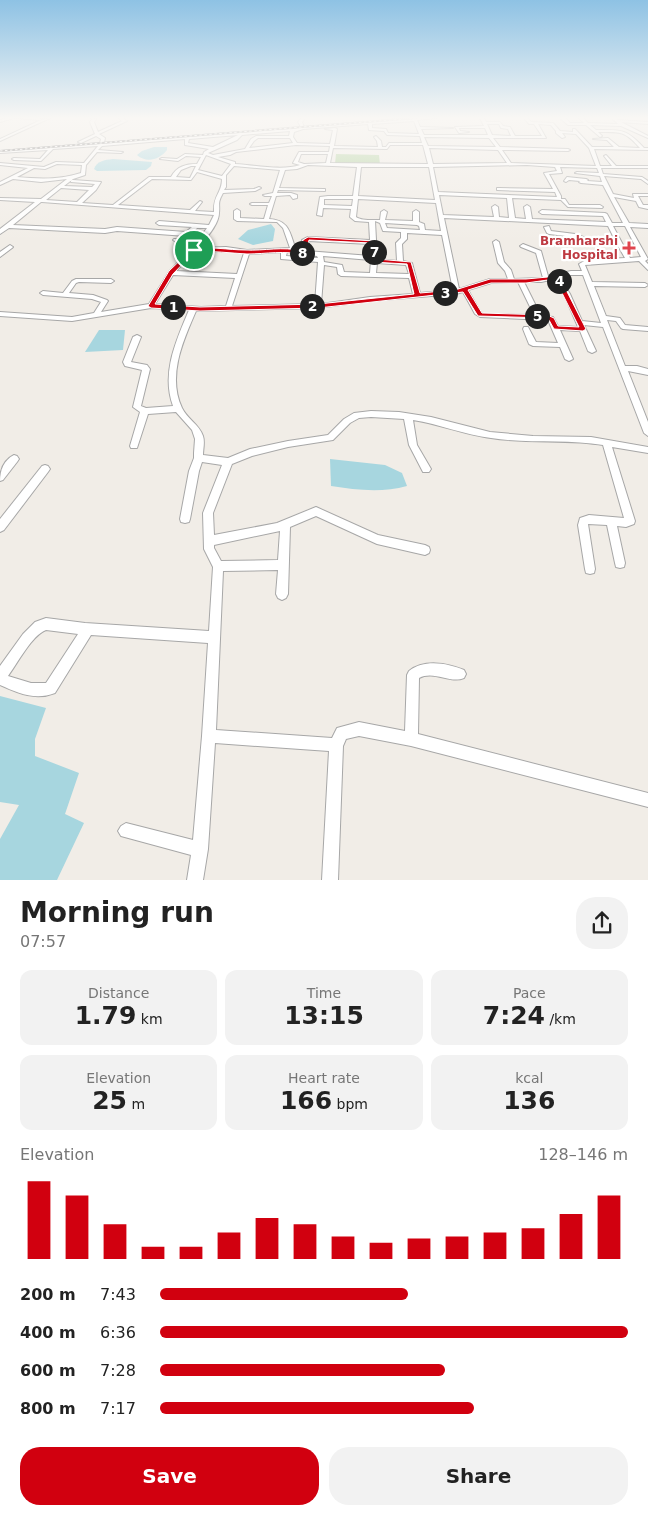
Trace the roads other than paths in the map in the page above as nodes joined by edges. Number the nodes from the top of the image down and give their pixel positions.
1 (16, 159) edge
2 (41, 159) edge
3 (89, 159) edge
4 (163, 159) edge
5 (179, 159) edge
6 (202, 159) edge
7 (218, 159) edge
8 (297, 159) edge
9 (329, 159) edge
10 (429, 159) edge
11 (507, 159) edge
12 (517, 159) edge
13 (565, 159) edge
14 (594, 159) edge
15 (609, 159) edge
16 (0, 164) edge
17 (85, 164) junction
18 (510, 164) junction
19 (520, 164) junction
20 (199, 165) junction
21 (233, 165) junction
22 (304, 165) junction
23 (328, 165) junction
24 (431, 165) junction
25 (557, 165) junction
26 (359, 166) junction
27 (373, 166) junction
28 (568, 166) junction
29 (574, 166) junction
30 (33, 167) junction
31 (597, 167) junction
32 (615, 167) junction
33 (648, 167) edge
34 (283, 169) junction
35 (197, 171) junction
36 (560, 172) junction
37 (578, 173) junction
38 (372, 176) dead end
39 (73, 177) junction
40 (13, 178) junction
41 (173, 178) junction
42 (224, 178) junction
43 (631, 178) junction
44 (68, 181) junction
45 (566, 181) dead end
46 (578, 182) dead end
47 (604, 182) junction
48 (612, 182) dead end
49 (620, 182) dead end
50 (0, 184) edge
51 (637, 184) junction
52 (648, 184) edge
53 (585, 185) dead end
54 (60, 187) junction
55 (259, 188) dead end
56 (94, 189) junction
57 (276, 189) junction
58 (499, 189) dead end
59 (323, 190) dead end
60 (556, 191) junction
61 (220, 192) junction
62 (436, 193) junction
63 (265, 195) dead end
64 (274, 195) junction
65 (611, 195) junction
66 (648, 195) edge
67 (509, 197) junction
68 (295, 198) dead end
69 (355, 198) junction
70 (0, 199) edge
71 (561, 199) junction
72 (638, 200) junction
73 (41, 201) junction
74 (200, 202) dead end
75 (438, 202) junction
76 (79, 203) junction
77 (252, 204) dead end
78 (271, 204) junction
79 (599, 205) dead end
80 (114, 206) junction
81 (322, 206) junction
82 (555, 206) dead end
83 (336, 207) junction
84 (495, 207) dead end
85 (527, 207) dead end
86 (648, 207) edge
87 (355, 208) junction
88 (169, 210) junction
89 (192, 212) junction
90 (237, 212) dead end
91 (416, 212) dead end
92 (542, 212) junction
93 (217, 214) junction
94 (320, 214) dead end
95 (335, 215) dead end
96 (366, 215) dead end
97 (383, 216) junction
98 (441, 216) junction
99 (497, 217) junction
100 (512, 218) junction
101 (529, 219) junction
102 (266, 220) junction
103 (545, 220) junction
104 (372, 221) junction
105 (159, 223) junction
106 (416, 223) junction
107 (610, 224) junction
108 (8, 226) junction
109 (196, 226) junction
110 (628, 226) junction
111 (648, 226) edge
112 (547, 227) dead end
113 (211, 228) junction
114 (0, 232) edge
115 (151, 232) junction
116 (404, 232) junction
117 (423, 232) junction
118 (444, 233) junction
119 (176, 240) dead end
120 (200, 242) junction
121 (374, 242) junction
122 (496, 242) dead end
123 (618, 242) junction
124 (523, 246) dead end
125 (10, 247) dead end
126 (194, 250) junction
127 (284, 250) junction
128 (293, 250) junction
129 (246, 252) junction
130 (303, 253) junction
131 (0, 255) edge
132 (320, 259) junction
133 (645, 259) edge
134 (374, 260) junction
135 (629, 261) junction
136 (400, 262) junction
137 (648, 268) edge
138 (170, 273) junction
139 (585, 273) junction
140 (373, 275) junction
141 (239, 276) junction
142 (412, 276) junction
143 (557, 277) junction
144 (546, 279) junction
145 (511, 280) junction
146 (111, 281) dead end
147 (520, 281) junction
148 (590, 284) junction
149 (645, 285) dead end
150 (465, 290) junction
151 (456, 292) junction
152 (43, 293) dead end
153 (65, 294) junction
154 (417, 295) junction
155 (151, 306) junction
156 (318, 306) junction
157 (194, 309) junction
158 (228, 309) junction
159 (0, 314) edge
160 (96, 315) junction
161 (538, 316) junction
162 (603, 318) junction
163 (606, 325) junction
164 (582, 326) junction
165 (556, 328) junction
166 (526, 329) dead end
167 (648, 330) edge
168 (137, 338) dead end
169 (563, 345) junction
170 (592, 351) dead end
171 (570, 360) dead end
172 (623, 368) junction
173 (648, 372) edge
174 (178, 409) junction
175 (145, 411) junction
176 (408, 417) junction
177 (648, 434) edge
178 (606, 442) junction
179 (134, 446) dead end
180 (648, 450) edge
181 (199, 458) junction
182 (14, 459) dead end
183 (228, 462) junction
184 (45, 469) dead end
185 (426, 469) dead end
186 (0, 477) edge
187 (185, 519) dead end
188 (611, 521) junction
189 (285, 524) junction
190 (0, 528) edge
191 (209, 542) junction
192 (425, 550) dead end
193 (620, 563) dead end
194 (283, 565) junction
195 (218, 566) junction
196 (590, 570) dead end
197 (282, 594) dead end
198 (85, 629) junction
199 (213, 637) junction
200 (460, 674) dead end
201 (0, 678) edge
202 (209, 736) junction
203 (411, 739) junction
204 (336, 745) junction
205 (648, 800) edge
206 (126, 831) dead end
207 (200, 849) junction
208 (195, 880) edge
209 (330, 880) edge

1 - 2 street
3 - 17 street
4 - 5 street
6 - 20 street
7 - 21 street
8 - 22 street
9 - 23 street
10 - 24 street
11 - 18 street
12 - 19 street
13 - 28 street
14 - 31 street
15 - 32 street
16 - 30 street
17 - 30 street
17 - 39 street
18 - 19 street
18 - 24 street
19 - 25 street
20 - 35 street
20 - 41 street
21 - 34 street
21 - 42 street
22 - 23 street
22 - 34 street
23 - 26 street
24 - 27 street
24 - 62 street
25 - 28 street
25 - 36 street
26 - 27 street
26 - 69 street
27 - 38 street
28 - 29 street
29 - 31 street
29 - 37 street
30 - 40 street
31 - 32 street
31 - 47 street
32 - 33 street
34 - 57 street
35 - 41 street
35 - 42 street
36 - 37 street
36 - 60 street
37 - 47 street
39 - 40 street
39 - 44 street
40 - 50 street
41 - 80 street
42 - 61 street
43 - 47 street
43 - 51 street
43 - 52 street
44 - 54 street
44 - 56 street
45 - 47 street
46 - 47 street
47 - 48 street
47 - 53 street
47 - 65 street
49 - 51 street
51 - 52 street
54 - 56 street
54 - 73 street
55 - 61 street
56 - 76 street
57 - 59 street
57 - 64 street
58 - 60 street
60 - 71 street
61 - 93 street
62 - 67 street
62 - 75 street
63 - 64 street
64 - 68 street
64 - 78 street
65 - 72 street
65 - 110 street
66 - 72 street
67 - 71 street
67 - 100 street
69 - 75 street
69 - 81 street
69 - 87 street
70 - 73 street
71 - 79 street
72 - 86 street
73 - 76 street
73 - 108 street
74 - 89 street
75 - 98 street
76 - 80 street
77 - 78 street
78 - 102 street
80 - 88 street
81 - 83 street
81 - 94 street
82 - 92 street
83 - 87 street
83 - 95 street
84 - 99 street
85 - 101 street
87 - 104 street
88 - 89 street
88 - 105 street
89 - 93 street
90 - 102 street
91 - 106 street
92 - 103 street
92 - 107 street
93 - 113 street
96 - 97 street
97 - 104 street
97 - 106 street
97 - 116 street
98 - 99 street
98 - 118 street
99 - 100 street
100 - 101 street
101 - 103 street
102 - 128 street
103 - 107 street
104 - 121 street
105 - 109 street
105 - 115 street
106 - 117 street
107 - 110 street
107 - 123 street
108 - 114 street
108 - 115 street
109 - 113 street
109 - 115 street
110 - 111 street
110 - 133 street
112 - 123 street
113 - 120 street
116 - 117 street
116 - 136 street
117 - 118 street
118 - 151 street
119 - 120 street
120 - 126 street
121 - 130 street
121 - 134 street
122 - 145 street
123 - 135 street
124 - 144 street
125 - 131 street
126 - 129 street
126 - 138 street
127 - 128 street
127 - 129 street
127 - 132 street
128 - 130 street
129 - 141 street
130 - 132 street
132 - 134 street
132 - 140 street
132 - 156 street
133 - 135 street
133 - 137 street
134 - 136 street
134 - 140 street
135 - 139 street
136 - 142 street
138 - 141 street
138 - 155 street
139 - 143 street
139 - 148 street
140 - 142 street
141 - 158 street
142 - 154 street
143 - 144 street
143 - 164 street
144 - 147 street
145 - 147 street
145 - 150 street
146 - 153 street
147 - 161 street
148 - 149 street
148 - 162 street
150 - 151 street
150 - 161 street
151 - 154 street
152 - 153 street
153 - 160 street
154 - 156 street
155 - 157 street
155 - 160 street
156 - 158 street
157 - 158 street
157 - 174 street
159 - 160 street
161 - 165 street
162 - 163 street
162 - 167 street
163 - 164 street
163 - 172 street
164 - 165 street
164 - 170 street
165 - 169 street
166 - 169 street
168 - 175 street
169 - 171 street
172 - 173 street
172 - 177 street
174 - 175 street
174 - 181 street
175 - 179 street
176 - 178 street
176 - 183 street
176 - 185 street
178 - 180 street
178 - 188 street
181 - 183 street
181 - 187 street
182 - 186 street
183 - 191 street
184 - 190 street
188 - 193 street
188 - 196 street
189 - 191 street
189 - 192 street
189 - 194 street
191 - 195 street
194 - 195 street
194 - 197 street
195 - 199 street
198 - 199 street
198 - 201 street
198 - 201 street
199 - 202 street
200 - 203 street
202 - 204 street
202 - 207 street
203 - 204 street
203 - 205 street
204 - 209 street
206 - 207 street
207 - 208 street

